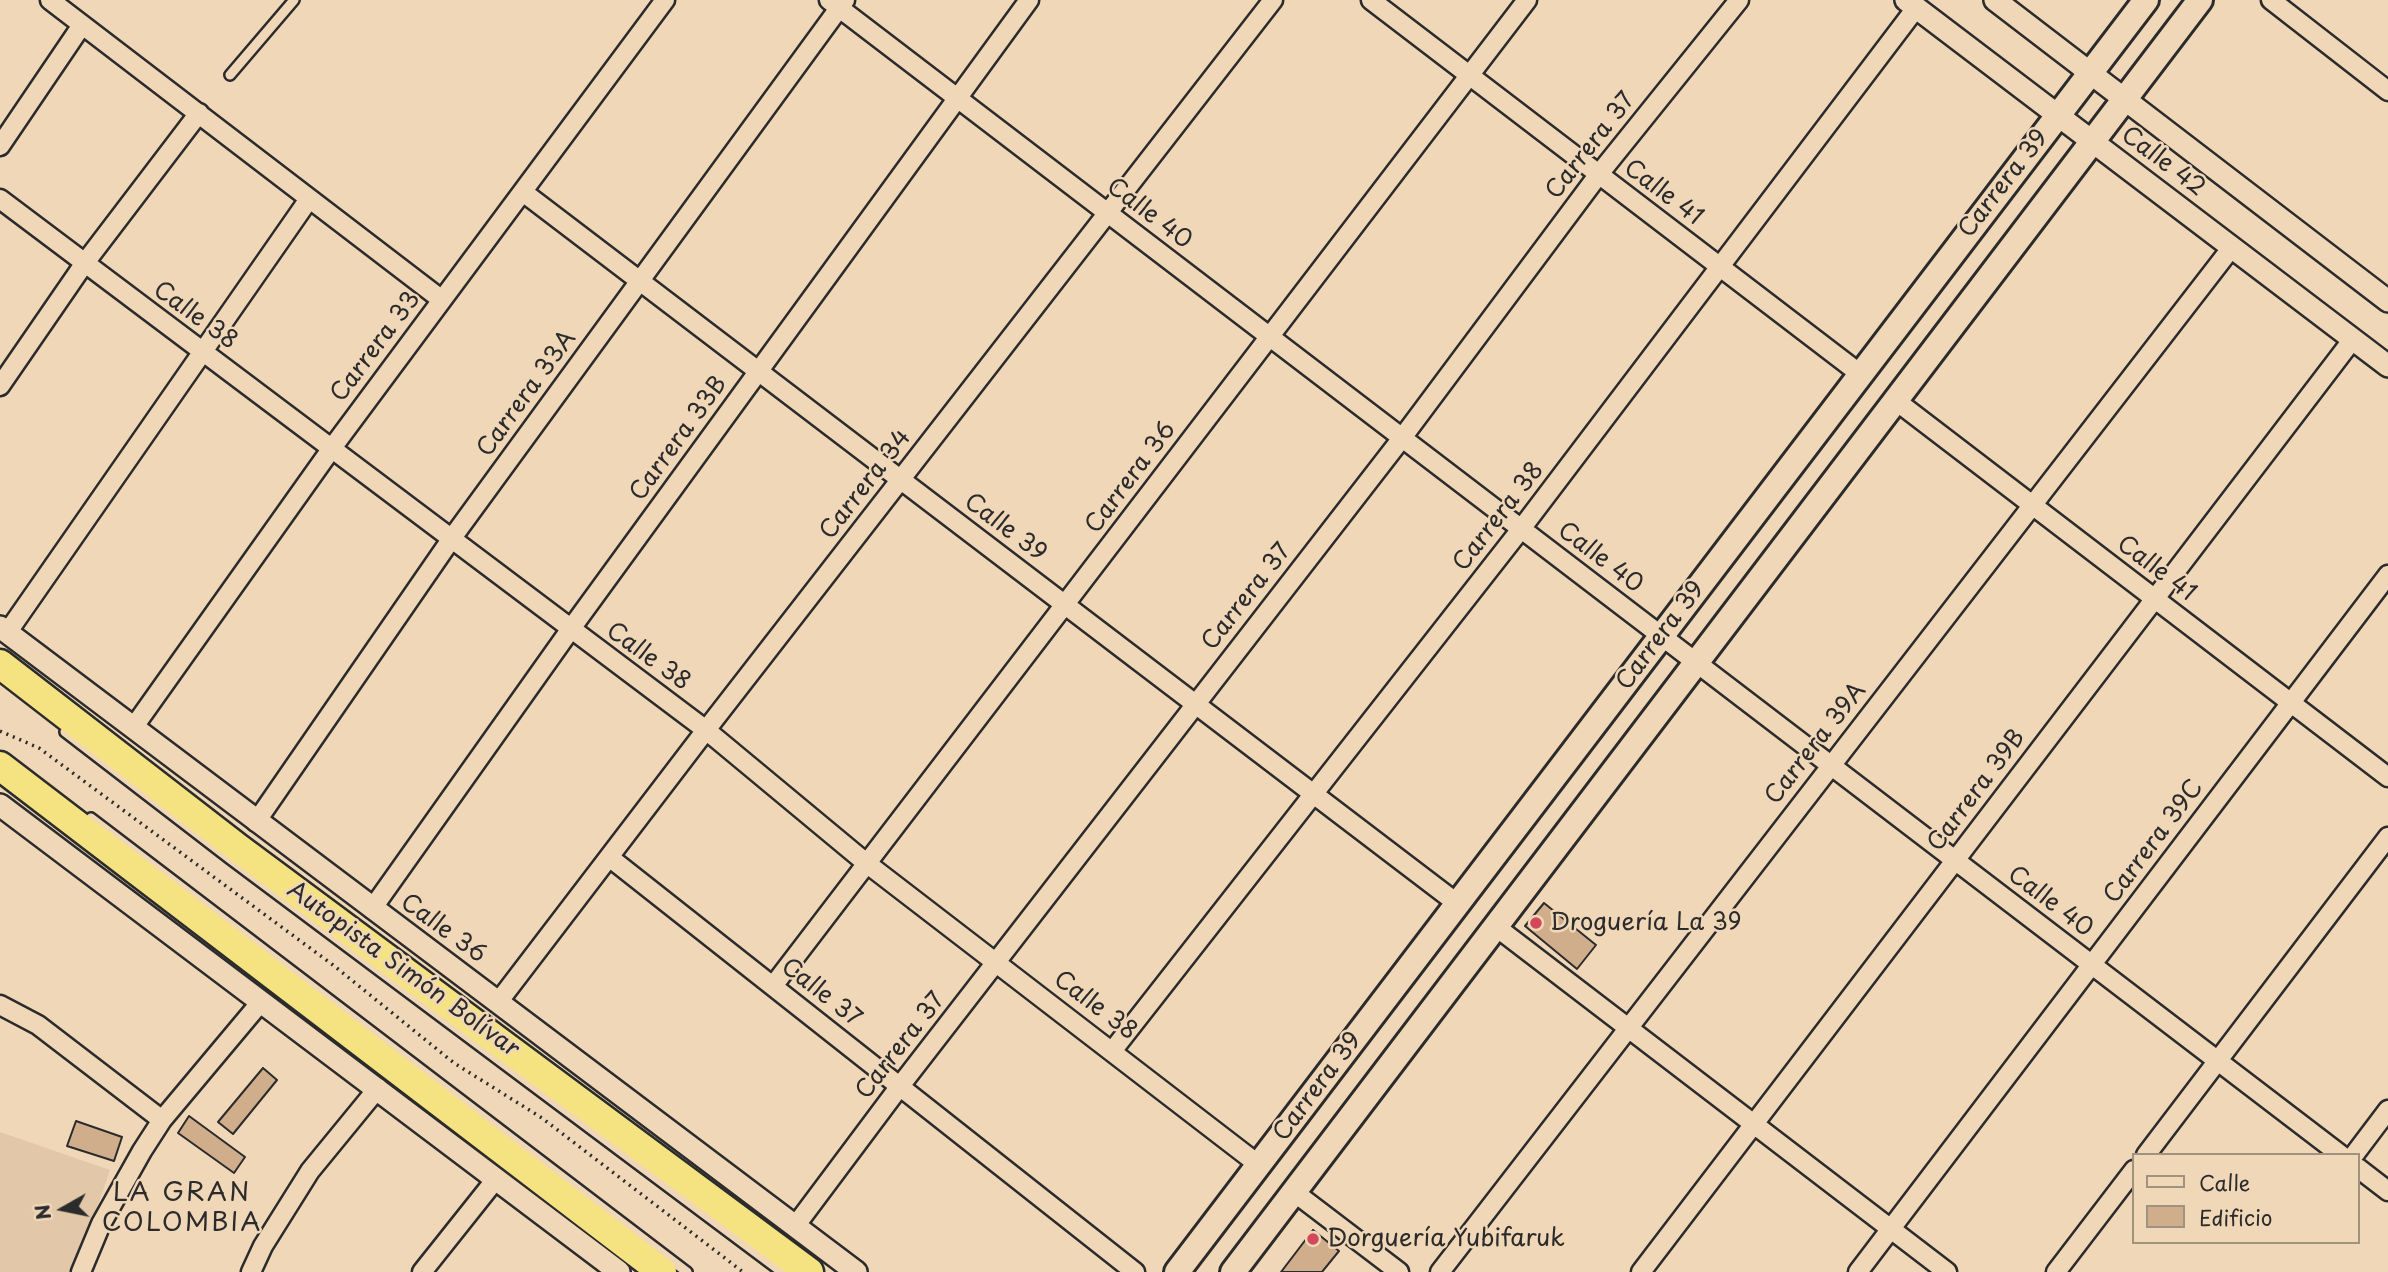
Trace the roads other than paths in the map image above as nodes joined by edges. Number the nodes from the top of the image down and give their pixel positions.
1 (50, 0) edge
2 (294, 0) edge
3 (665, 0) edge
4 (1029, 0) edge
5 (1273, 0) edge
6 (1371, 0) edge
7 (1527, 0) edge
8 (1739, 0) edge
9 (1995, 0) edge
10 (2146, 0) edge
11 (2200, 0) edge
12 (2270, 0) edge
13 (838, 3) edge
14 (1911, 4) edge
15 (82, 25) junction
16 (2091, 73) junction
17 (230, 75) dead end
18 (1469, 75) junction
19 (2388, 91) edge
20 (958, 99) junction
21 (2124, 99) junction
22 (199, 113) junction
23 (2058, 115) junction
24 (2092, 141) junction
25 (0, 146) edge
26 (1599, 174) junction
27 (523, 192) junction
28 (0, 199) edge
29 (309, 199) junction
30 (1109, 214) junction
31 (2232, 247) junction
32 (84, 264) junction
33 (1721, 267) junction
34 (640, 281) junction
35 (442, 300) junction
36 (2388, 301) edge
37 (1270, 337) junction
38 (2353, 339) junction
39 (201, 351) junction
40 (2388, 366) edge
41 (758, 371) junction
42 (1859, 373) junction
43 (0, 386) edge
44 (1895, 400) junction
45 (1402, 438) junction
46 (332, 448) junction
47 (901, 480) junction
48 (2031, 504) junction
49 (1521, 529) junction
50 (452, 538) junction
51 (2388, 575) edge
52 (2154, 598) junction
53 (1065, 605) junction
54 (4, 630) edge
55 (570, 630) junction
56 (1661, 636) junction
57 (1697, 663) junction
58 (0, 664) edge
59 (2290, 702) junction
60 (1195, 704) junction
61 (52, 722) dead end
62 (132, 728) junction
63 (706, 730) junction
64 (0, 766) edge
65 (1831, 766) junction
66 (2388, 777) edge
67 (1315, 795) junction
68 (1, 808) edge
69 (77, 808) dead end
70 (256, 822) junction
71 (2388, 838) edge
72 (609, 857) junction
73 (1955, 861) junction
74 (865, 862) junction
75 (1458, 904) junction
76 (372, 909) junction
77 (1494, 926) junction
78 (996, 962) junction
79 (2092, 965) junction
80 (773, 986) junction
81 (499, 1001) junction
82 (260, 1003) junction
83 (0, 1005) edge
84 (1628, 1028) junction
85 (1113, 1049) junction
86 (2217, 1061) junction
87 (900, 1086) junction
88 (378, 1088) junction
89 (2388, 1110) edge
90 (162, 1120) junction
91 (1754, 1125) junction
92 (2148, 1153) edge
93 (2338, 1153) edge
94 (2356, 1153) edge
95 (1259, 1165) junction
96 (2360, 1170) edge
97 (2132, 1173) edge
98 (496, 1179) junction
99 (2388, 1191) edge
100 (1294, 1192) junction
101 (796, 1225) junction
102 (1891, 1229) junction
103 (81, 1272) edge
104 (251, 1272) edge
105 (422, 1272) edge
106 (619, 1272) edge
107 (663, 1272) edge
108 (687, 1272) edge
109 (782, 1272) edge
110 (809, 1272) edge
111 (856, 1272) edge
112 (1135, 1272) edge
113 (1177, 1272) edge
114 (1233, 1272) edge
115 (1399, 1272) edge
116 (1440, 1272) edge
117 (1642, 1272) edge
118 (1858, 1272) edge
119 (1947, 1272) edge
120 (2056, 1272) edge

1 - 15 street
2 - 17 lane
3 - 27 street, Carrera 33
4 - 20 street, Carrera 33B
5 - 30 street, Carrera 34
6 - 18 street, Calle 41
7 - 18 street, Carrera 36
8 - 26 street, Carrera 37
9 - 16 street, Calle 42
10 - 16 main road, Carrera 39
11 - 21 main road, Carrera 39
12 - 19 street
13 - 20 street, Calle 40
13 - 34 street, Carrera 33A
14 - 23 street, Calle 42
14 - 33 street, Carrera 38
15 - 22 street
15 - 25 street
16 - 21 street, Calle 42
16 - 23 main road, Carrera 39
18 - 26 street, Calle 41
18 - 37 street, Carrera 36
20 - 30 street, Calle 40
20 - 41 street, Carrera 33B
21 - 24 main road, Carrera 39
21 - 36 street, Calle 42
22 - 29 street
22 - 32 street
23 - 24 street, Calle 42
23 - 42 main road, Carrera 39
24 - 31 street, Calle 42
24 - 44 main road, Carrera 39
26 - 33 street, Calle 41
26 - 45 street, Carrera 37
27 - 34 street, Calle 39
27 - 35 street, Carrera 33
28 - 32 street, Calle 38
29 - 35 street
29 - 39 street
30 - 37 street, Calle 40
30 - 47 street, Carrera 34
31 - 38 street, Calle 42
31 - 48 street, Carrera 39A
32 - 39 street, Calle 38
32 - 43 street
33 - 42 street, Calle 41
33 - 49 street, Carrera 38
34 - 41 street, Calle 39
34 - 50 street, Carrera 33A
35 - 46 street, Carrera 33
37 - 45 street, Calle 40
37 - 53 street, Carrera 36
38 - 40 street, Calle 42
38 - 52 street, Carrera 39B
39 - 46 street, Calle 38
39 - 54 street
41 - 47 street, Calle 39
41 - 55 street, Carrera 33B
42 - 56 main road, Carrera 39
44 - 48 street, Calle 41
44 - 57 main road, Carrera 39
45 - 49 street, Calle 40
45 - 60 street, Carrera 37
46 - 50 street, Calle 38
46 - 62 street, Carrera 33
47 - 53 street, Calle 39
47 - 63 street, Carrera 34
48 - 52 street, Calle 41
48 - 65 street, Carrera 39A
49 - 56 street, Calle 40
49 - 67 street, Carrera 38
50 - 55 street, Calle 38
50 - 70 street, Carrera 33A
51 - 59 street, Carrera 39C
52 - 59 street, Calle 41
52 - 73 street, Carrera 39B
53 - 60 street, Calle 39
53 - 74 street, Carrera 36
54 - 62 street, Calle 36
55 - 63 street, Calle 38
55 - 76 street, Carrera 33B
56 - 57 street, Calle 40
56 - 75 main road, Carrera 39
57 - 65 street, Calle 40
57 - 77 main road, Carrera 39
58 - 110 highway, Autopista Simón Bolívar
59 - 66 street, Calle 41
59 - 79 street, Carrera 39C
60 - 67 street, Calle 39
60 - 78 street, Carrera 37
61 - 109 lane
62 - 70 street, Calle 36
63 - 72 street, Carrera 34
63 - 74 street, Calle 38
64 - 107 highway
65 - 73 street, Calle 40
65 - 84 street, Carrera 39A
67 - 75 street, Calle 39
67 - 85 street, Carrera 38
68 - 82 street
69 - 108 lane
70 - 76 street, Calle 36
71 - 86 street
72 - 80 street, Calle 37
72 - 81 street, Carrera 34
73 - 79 street, Calle 40
73 - 91 street, Carrera 39B
74 - 78 street, Calle 38
74 - 80 street, Carrera 36
75 - 95 main road, Carrera 39
76 - 81 street, Calle 36
77 - 84 street
77 - 100 main road, Carrera 39
78 - 85 street, Calle 38
78 - 87 street, Carrera 37
79 - 86 street, Calle 40
79 - 102 street, Carrera 39C
80 - 87 street, Calle 37
81 - 101 street, Calle 36
82 - 88 street
82 - 90 street
83 - 90 street
84 - 91 street
84 - 116 street, Carrera 39A
85 - 95 street, Calle 38
86 - 92 street
86 - 93 street, Calle 40
87 - 101 street, Carrera 37
87 - 112 street, Calle 37
88 - 98 street
88 - 104 street
89 - 94 street
90 - 103 street
91 - 102 street
91 - 117 street, Carrera 39B
95 - 113 main road, Carrera 39
96 - 99 street
97 - 120 street
98 - 105 street
98 - 106 street
100 - 114 main road, Carrera 39
100 - 115 street
101 - 111 street, Calle 36
102 - 118 street, Carrera 39C
102 - 119 street

